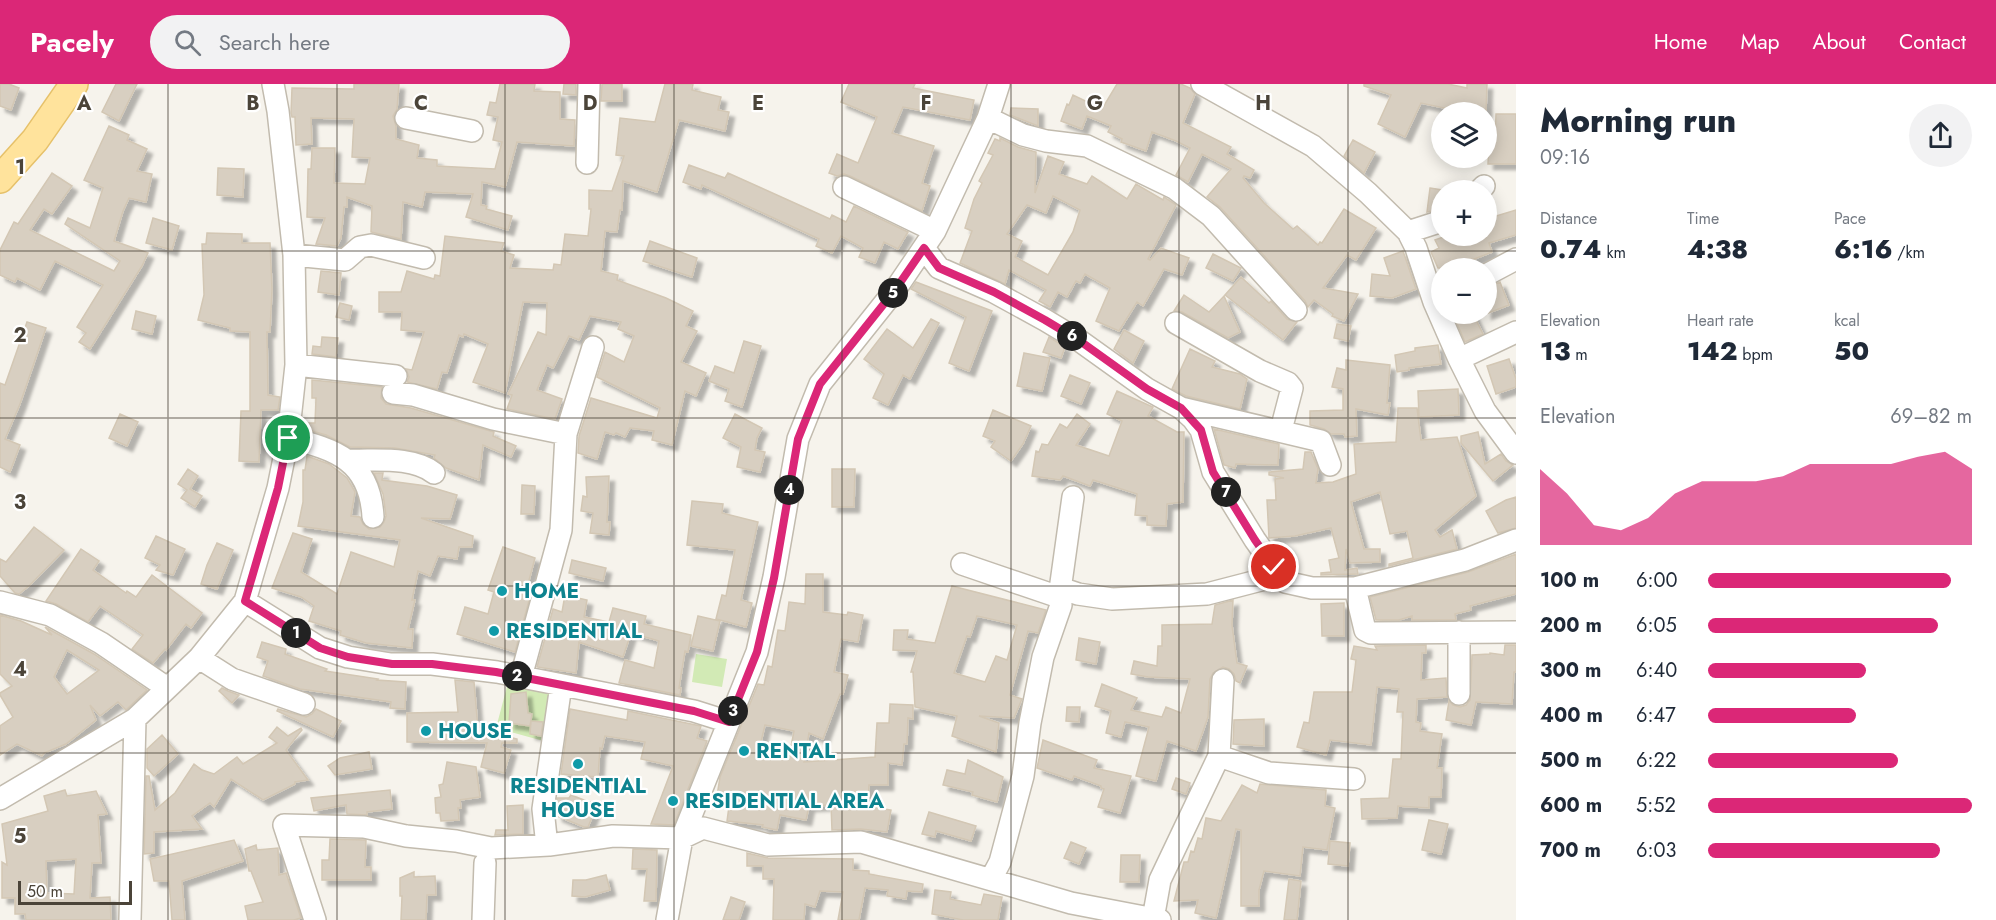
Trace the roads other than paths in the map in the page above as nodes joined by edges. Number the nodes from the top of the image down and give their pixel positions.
1 (74, 84) edge
2 (273, 84) edge
3 (589, 84) edge
4 (999, 84) edge
5 (1202, 84) edge
6 (406, 118) dead end
7 (988, 118) junction
8 (472, 131) dead end
9 (587, 163) dead end
10 (0, 179) edge
11 (844, 187) dead end
12 (1431, 224) edge
13 (1408, 232) junction
14 (929, 239) junction
15 (294, 255) junction
16 (423, 258) dead end
17 (1516, 259) edge
18 (1497, 268) edge
19 (1431, 283) edge
20 (1296, 310) dead end
21 (1176, 323) dead end
22 (1447, 324) edge
23 (1516, 332) edge
24 (593, 347) dead end
25 (1459, 358) junction
26 (296, 365) junction
27 (1181, 408) junction
28 (1281, 430) junction
29 (566, 434) junction
30 (288, 438) junction
31 (1516, 453) edge
32 (349, 460) junction
33 (1330, 465) dead end
34 (434, 473) dead end
35 (1073, 497) dead end
36 (373, 517) dead end
37 (1516, 540) edge
38 (962, 564) dead end
39 (1274, 568) junction
40 (1355, 588) junction
41 (1060, 592) junction
42 (245, 601) junction
43 (0, 603) edge
44 (1459, 632) junction
45 (1516, 632) edge
46 (199, 658) junction
47 (521, 677) junction
48 (1223, 680) dead end
49 (561, 685) junction
50 (167, 688) junction
51 (1459, 694) dead end
52 (304, 704) dead end
53 (135, 719) junction
54 (729, 722) junction
55 (1219, 756) junction
56 (1354, 779) dead end
57 (0, 799) edge
58 (682, 838) junction
59 (549, 845) junction
60 (485, 863) dead end
61 (991, 879) junction
62 (1157, 914) edge
63 (130, 920) edge
64 (315, 920) edge
65 (483, 920) edge
66 (667, 920) edge

1 - 10 main road
2 - 15 street
3 - 9 street
4 - 7 street
5 - 13 street
6 - 8 street
7 - 14 street
7 - 20 street
11 - 14 street
12 - 13 street
13 - 19 street
14 - 27 street
14 - 54 street
15 - 16 street
15 - 26 street
17 - 18 street
21 - 28 street
22 - 25 street
23 - 25 street
24 - 29 street
25 - 31 street
26 - 29 street
26 - 30 street
27 - 28 street
27 - 39 street
28 - 33 street
29 - 47 street
30 - 32 street
30 - 42 street
32 - 34 street
32 - 36 street
35 - 41 street
37 - 40 street
38 - 41 street
39 - 40 street
39 - 41 street
40 - 44 street
41 - 61 street
42 - 46 street
42 - 47 street
43 - 50 street
44 - 45 street
44 - 51 street
46 - 50 street
46 - 52 street
47 - 49 street
48 - 55 street
49 - 54 street
49 - 59 street
50 - 53 street
53 - 57 street
53 - 63 street
54 - 58 street
55 - 56 street
55 - 62 street
58 - 59 street
58 - 61 street
58 - 66 street
59 - 64 street
60 - 65 street
61 - 62 street

